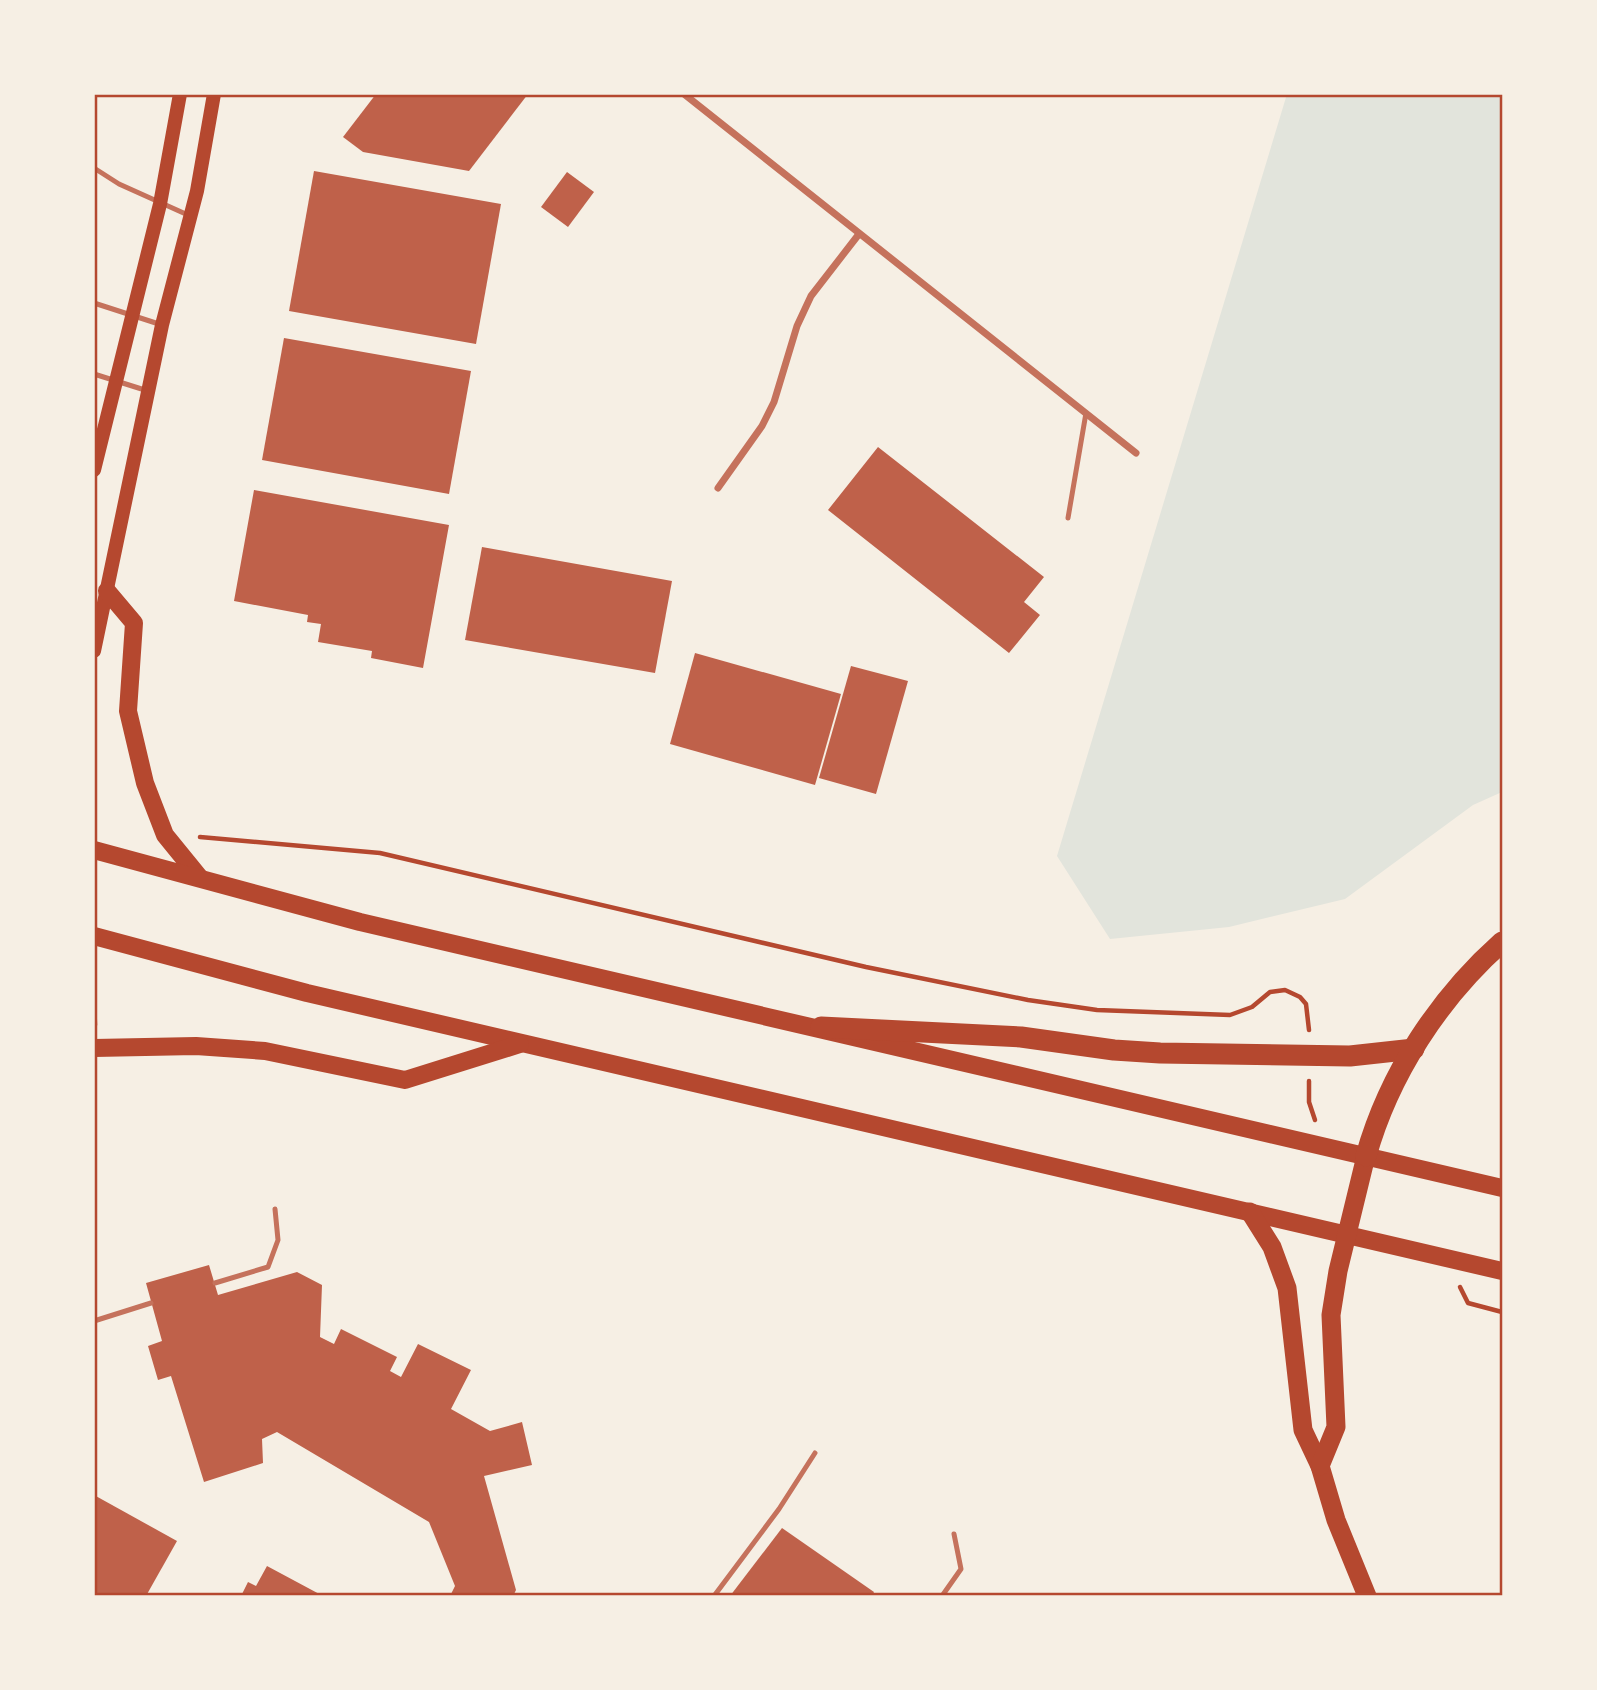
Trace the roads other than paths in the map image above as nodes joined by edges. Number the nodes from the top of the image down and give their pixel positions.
1 (180, 94) edge
2 (214, 94) edge
3 (684, 94) edge
4 (94, 168) edge
5 (160, 204) junction
6 (190, 216) junction
7 (859, 234) junction
8 (94, 303) edge
9 (132, 316) junction
10 (162, 325) junction
11 (94, 374) edge
12 (116, 381) junction
13 (148, 391) junction
14 (1086, 413) junction
15 (1136, 453) dead end
16 (94, 470) edge
17 (718, 488) dead end
18 (1068, 518) dead end
19 (107, 591) junction
20 (94, 652) edge
21 (94, 850) edge
22 (200, 878) junction
23 (94, 936) edge
24 (1503, 942) edge
25 (821, 1027) junction
26 (522, 1044) junction
27 (94, 1048) edge
28 (1414, 1049) junction
29 (1366, 1156) junction
30 (1503, 1188) edge
31 (275, 1209) dead end
32 (1250, 1212) junction
33 (1346, 1234) junction
34 (1503, 1272) edge
35 (215, 1283) dead end
36 (151, 1303) dead end
37 (94, 1321) edge
38 (815, 1452) dead end
39 (1320, 1466) junction
40 (954, 1534) dead end
41 (714, 1595) edge
42 (942, 1595) edge
43 (1367, 1595) edge

1 - 5 main road
2 - 6 main road
3 - 7 street
4 - 5 lane
5 - 6 lane
5 - 9 main road
6 - 10 main road
7 - 14 street
7 - 17 street
8 - 9 lane
9 - 10 lane
9 - 12 main road
10 - 13 main road
11 - 12 lane
12 - 13 lane
12 - 16 main road
13 - 19 main road
14 - 15 street
14 - 18 lane
19 - 20 main road
19 - 22 main road
21 - 22 main road
22 - 25 main road
23 - 26 main road
24 - 28 highway
25 - 28 highway
25 - 29 main road
26 - 27 main road
26 - 32 main road
28 - 29 highway
29 - 30 main road
29 - 33 highway
31 - 35 lane
32 - 33 main road
32 - 39 highway
33 - 34 main road
33 - 39 highway
36 - 37 lane
38 - 41 lane
39 - 43 highway
40 - 42 lane

